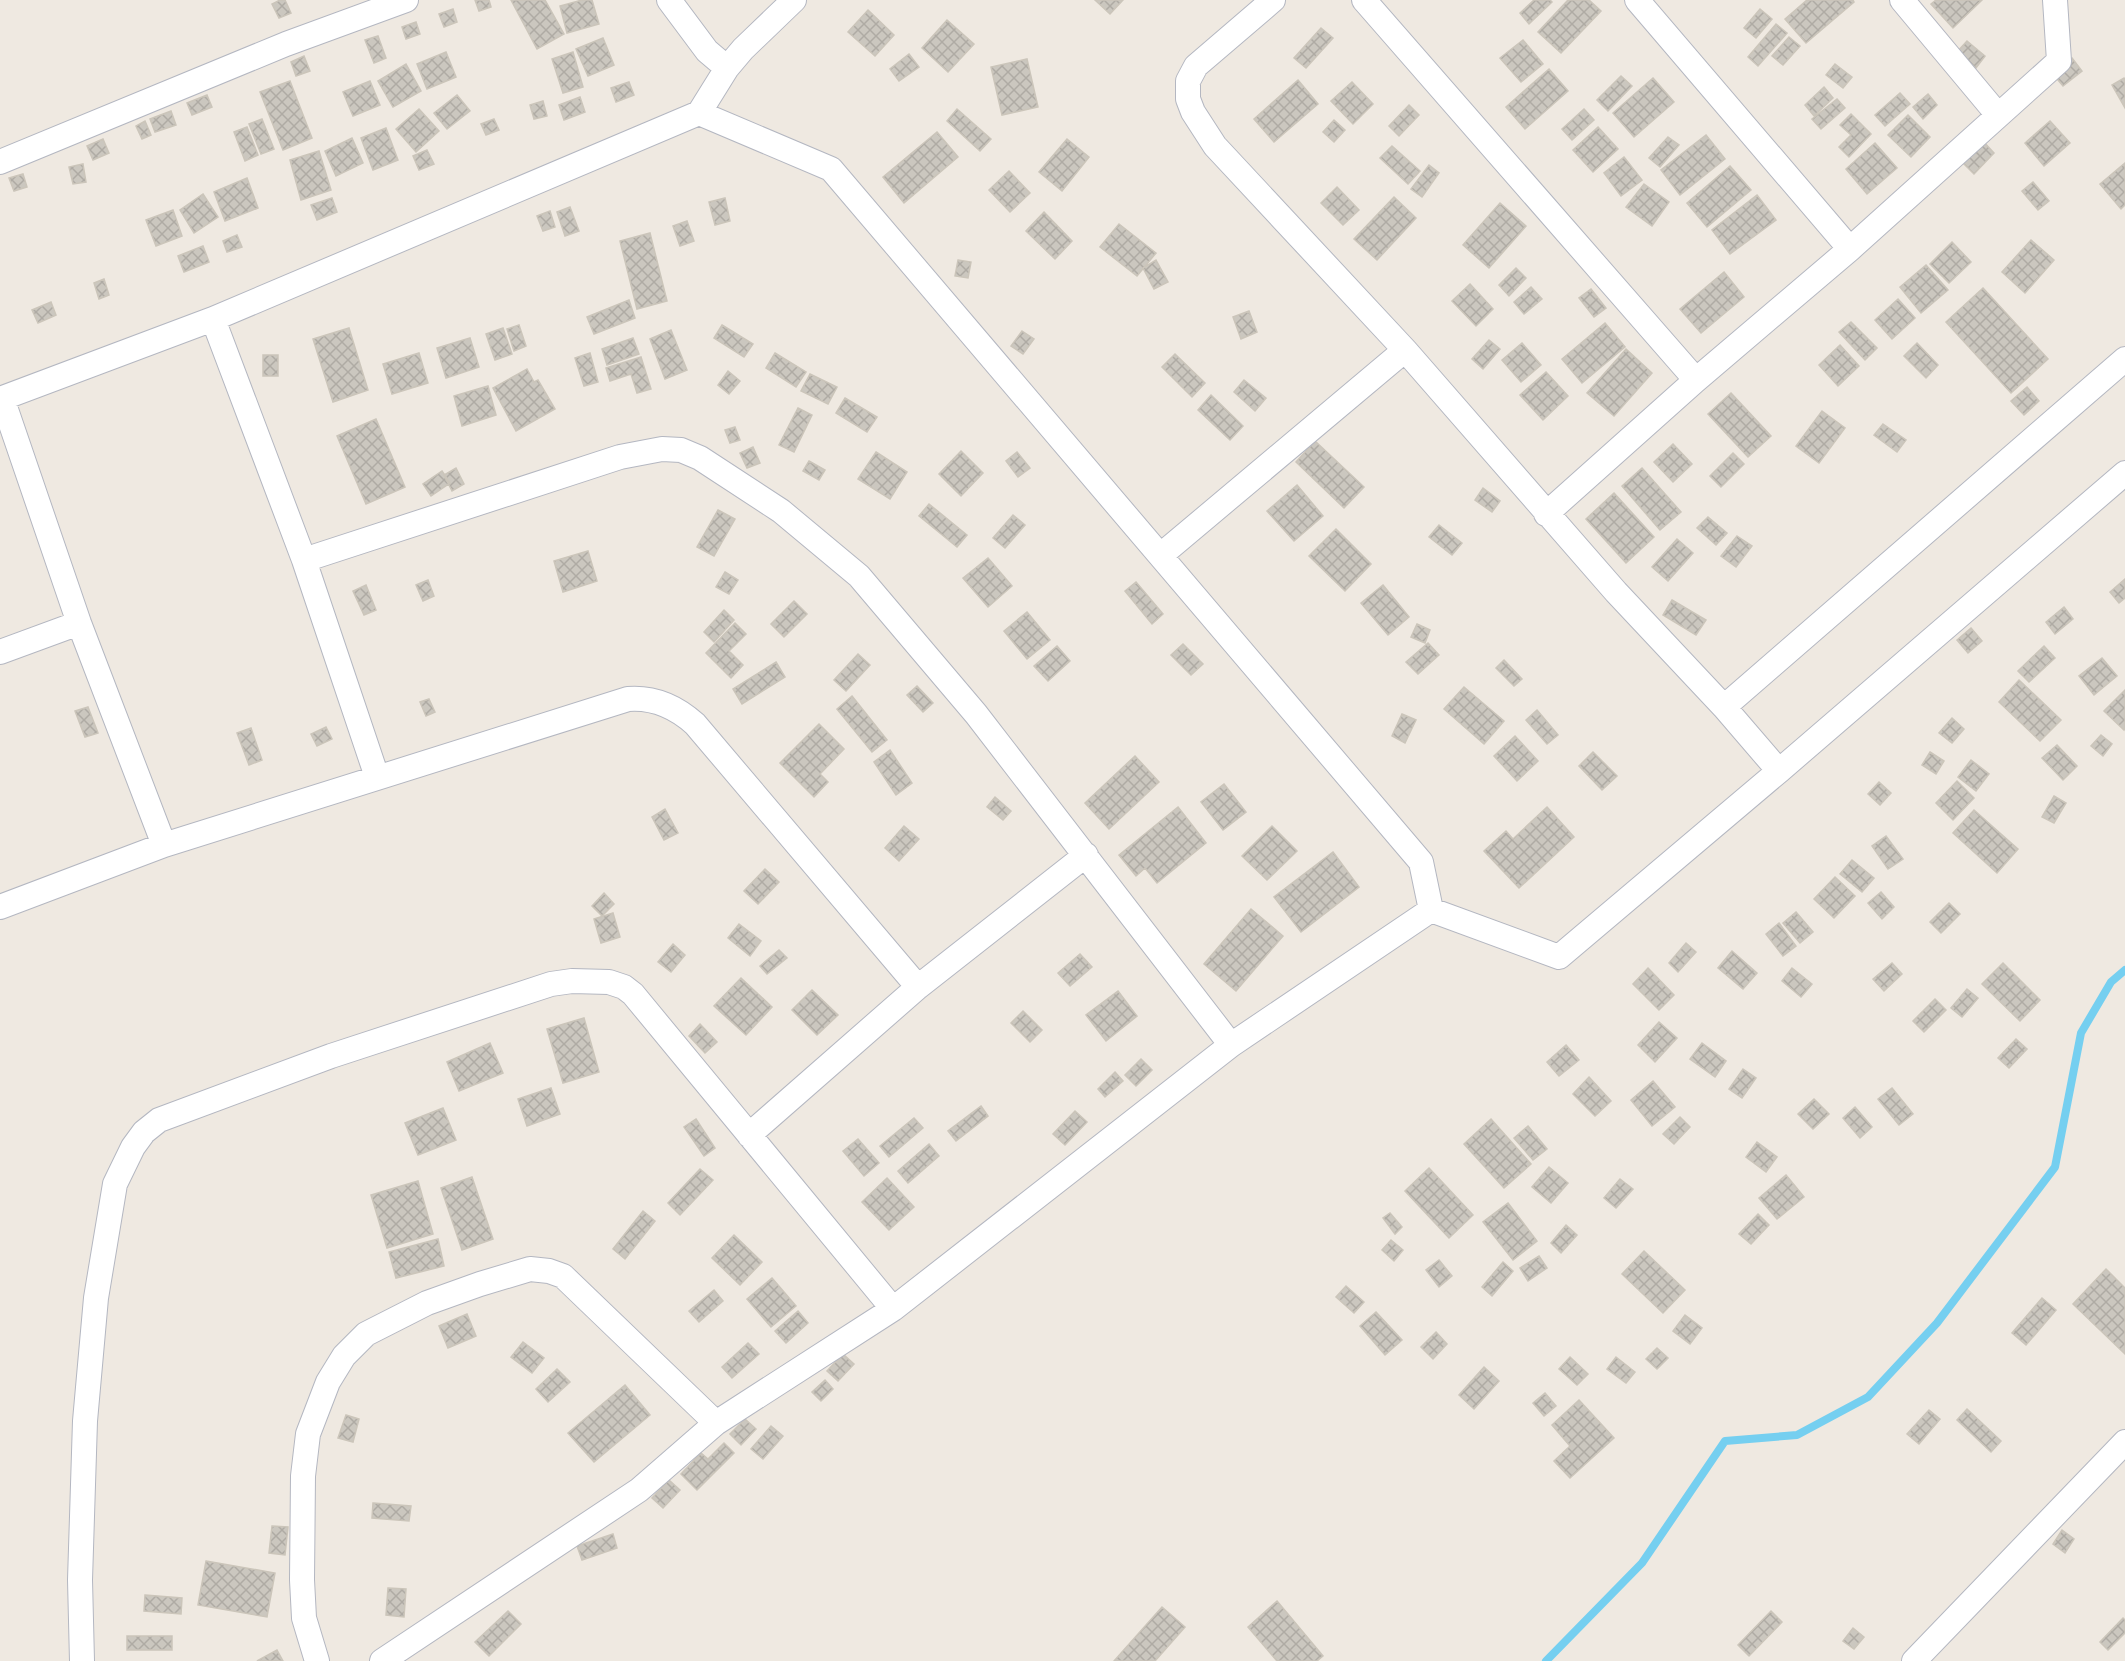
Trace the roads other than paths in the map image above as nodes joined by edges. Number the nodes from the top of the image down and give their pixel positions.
1 (406, 0) edge
2 (669, 0) edge
3 (794, 0) edge
4 (1273, 0) edge
5 (1364, 0) edge
6 (1637, 0) edge
7 (1902, 0) edge
8 (2055, 0) edge
9 (727, 68) junction
10 (699, 113) junction
11 (1998, 115) junction
12 (0, 162) edge
13 (1850, 249) junction
14 (213, 319) junction
15 (1404, 350) junction
16 (2125, 359) edge
17 (1696, 380) junction
18 (1, 399) edge
19 (2125, 473) edge
20 (1546, 514) junction
21 (1161, 555) junction
22 (304, 560) junction
23 (79, 623) junction
24 (0, 652) edge
25 (1724, 706) junction
26 (1779, 771) junction
27 (377, 777) junction
28 (164, 845) junction
29 (1086, 855) junction
30 (0, 907) edge
31 (1431, 910) junction
32 (918, 987) junction
33 (1231, 1045) junction
34 (749, 1135) junction
35 (893, 1309) junction
36 (716, 1423) junction
37 (2125, 1442) edge
38 (82, 1661) edge
39 (317, 1661) edge
40 (382, 1661) edge
41 (1914, 1661) edge

1 - 12 street
2 - 9 street
3 - 9 street
4 - 15 street
5 - 17 street
6 - 13 street
7 - 11 street
8 - 11 street
9 - 10 street
10 - 14 street
10 - 21 street
11 - 13 street
13 - 17 street
14 - 18 street
14 - 22 street
15 - 20 street
15 - 21 street
16 - 25 street
17 - 20 street
18 - 23 street
19 - 26 street
20 - 25 street
21 - 31 street
22 - 27 street
22 - 29 street
23 - 24 street
23 - 28 street
25 - 26 street
26 - 31 street
27 - 28 street
27 - 32 street
28 - 30 street
29 - 32 street
29 - 33 street
31 - 33 street
32 - 34 street
33 - 35 street
34 - 35 street
34 - 38 street
35 - 36 street
36 - 39 street
36 - 40 street
37 - 41 street

